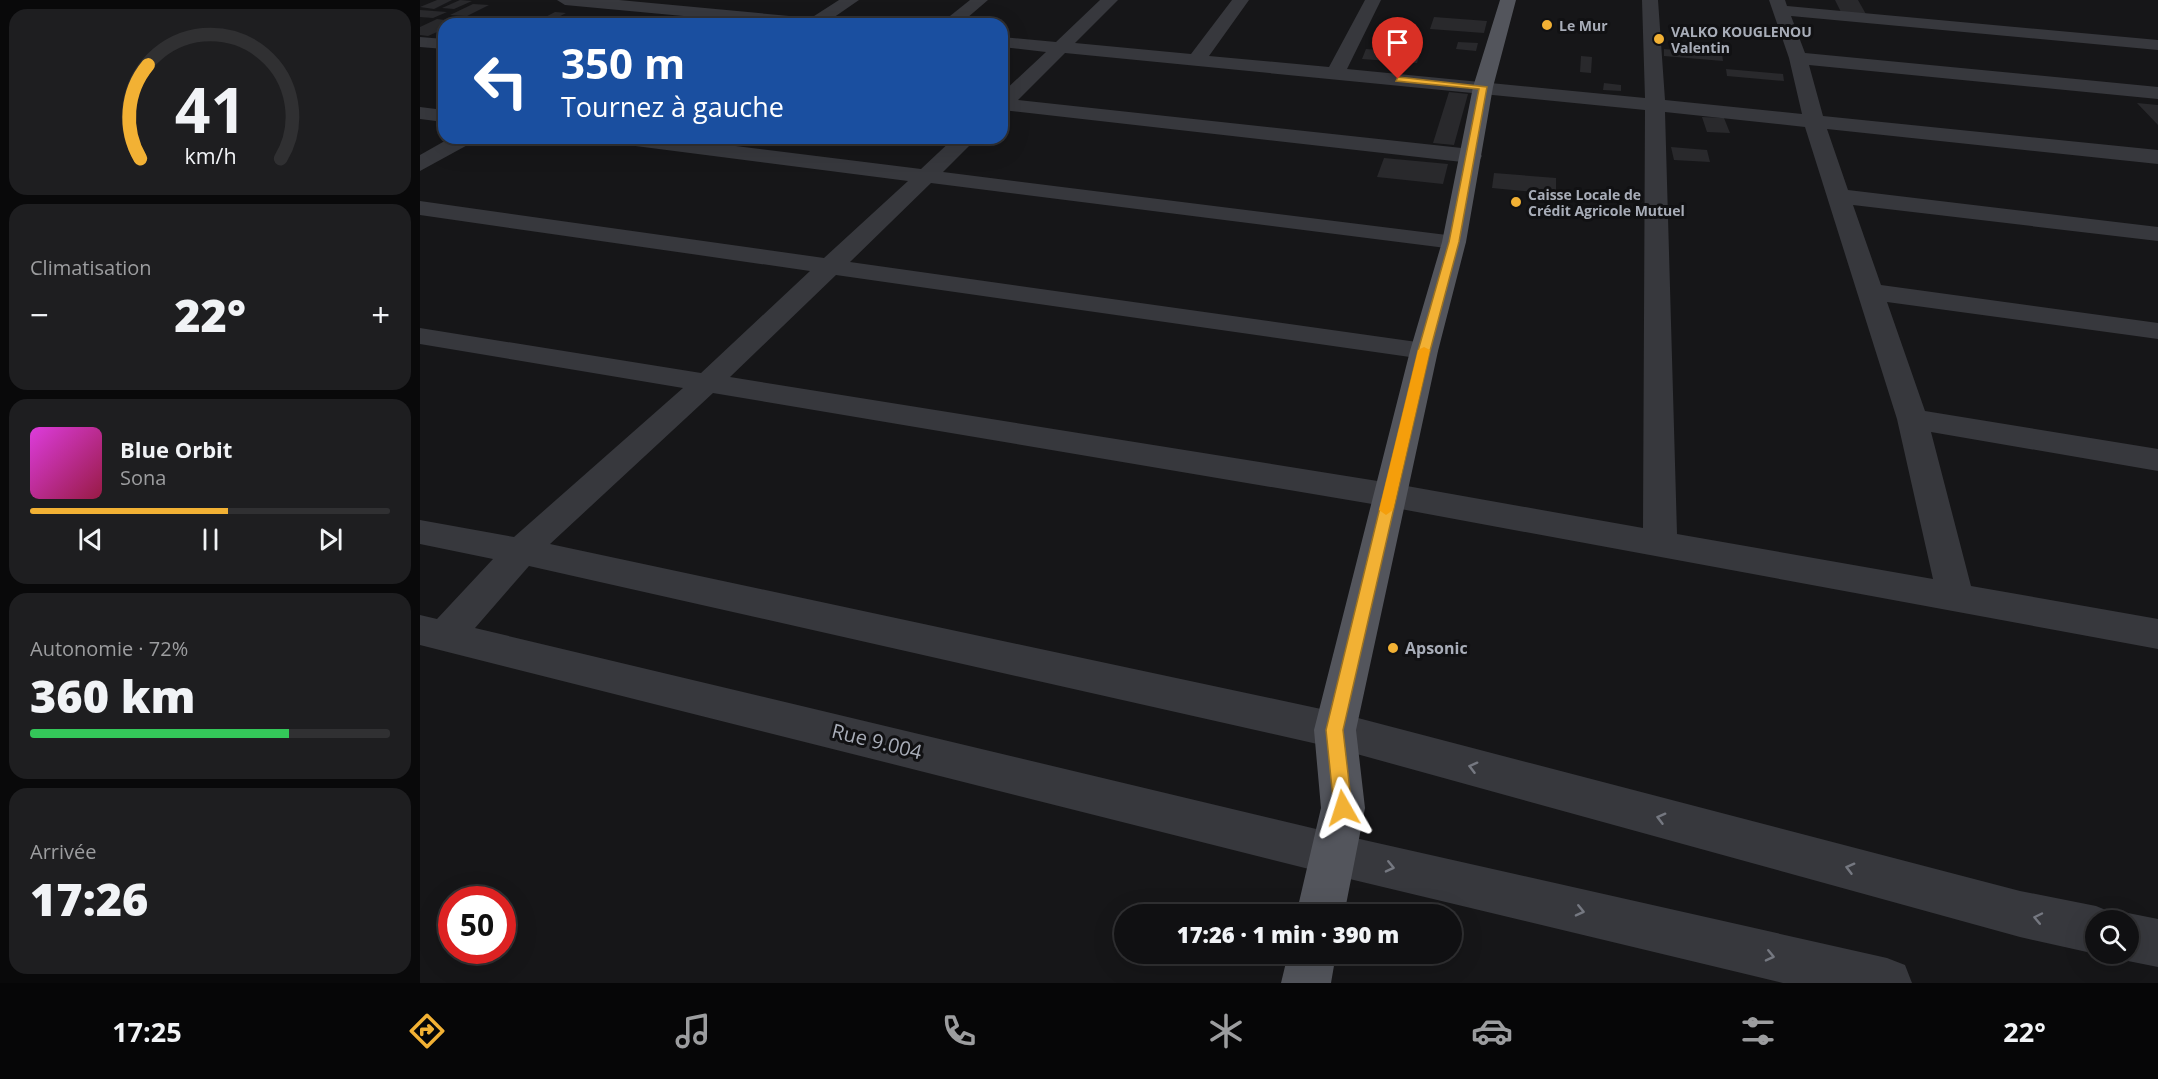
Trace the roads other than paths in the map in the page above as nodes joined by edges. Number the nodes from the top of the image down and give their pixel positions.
1 (565, 0) edge
2 (717, 0) edge
3 (850, 0) edge
4 (980, 0) edge
5 (1110, 0) edge
6 (1241, 0) edge
7 (1373, 0) edge
8 (1508, 0) edge
9 (1650, 0) edge
10 (586, 1) edge
11 (1779, 5) edge
12 (695, 11) junction
13 (682, 18) edge
14 (768, 18) edge
15 (827, 18) edge
16 (957, 18) edge
17 (420, 42) edge
18 (1008, 43) edge
19 (438, 44) edge
20 (2158, 45) edge
21 (1060, 48) junction
22 (1797, 58) junction
23 (1196, 60) junction
24 (1335, 73) junction
25 (1483, 87) junction
26 (2158, 93) edge
27 (1008, 98) edge
28 (1008, 105) edge
29 (1655, 105) junction
30 (420, 113) edge
31 (438, 115) edge
32 (1814, 121) junction
33 (455, 144) edge
34 (667, 144) edge
35 (960, 144) edge
36 (1471, 156) junction
37 (2158, 157) edge
38 (420, 164) edge
39 (924, 177) junction
40 (1840, 196) junction
41 (420, 208) edge
42 (2158, 234) edge
43 (1454, 242) junction
44 (830, 265) junction
45 (1871, 292) junction
46 (2158, 332) edge
47 (420, 336) edge
48 (1424, 351) junction
49 (708, 382) junction
50 (1912, 419) junction
51 (2158, 460) edge
52 (1390, 495) junction
53 (420, 532) edge
54 (1660, 545) junction
55 (521, 551) junction
56 (1955, 596) junction
57 (433, 633) edge
58 (2158, 634) edge
59 (1335, 730) junction
60 (1333, 854) junction
61 (1322, 904) edge
62 (2085, 928) edge
63 (2139, 939) edge
64 (2158, 943) edge
65 (1310, 964) edge
66 (1306, 983) edge
67 (1887, 983) edge

1 - 10 street
2 - 12 street
3 - 15 street
4 - 16 street
5 - 21 street
6 - 23 street
7 - 24 street
8 - 25 main road
9 - 29 street
10 - 12 street
11 - 20 street
11 - 22 street
12 - 13 street
12 - 14 street
17 - 19 street
18 - 21 street
21 - 23 street
21 - 27 street
22 - 26 street
22 - 32 street
23 - 24 street
24 - 25 street
25 - 29 street
25 - 36 main road
28 - 36 street
29 - 32 street
29 - 54 street
30 - 31 street
32 - 37 street
32 - 40 street
33 - 38 street
34 - 39 street
35 - 39 street
36 - 43 main road
39 - 43 street
39 - 44 street
40 - 42 street
40 - 45 street
41 - 44 street
43 - 48 main road
44 - 48 street
44 - 49 street
45 - 46 street
45 - 50 street
47 - 49 street
48 - 52 main road
49 - 52 street
49 - 55 street
50 - 51 street
50 - 56 street
52 - 54 street
52 - 59 main road
53 - 55 street
54 - 56 street
55 - 57 street
55 - 59 street
56 - 58 street
57 - 60 street, Rue 9.004
59 - 60 main road
62 -> 59 street
60 - 61 main road
60 -> 67 street, Rue 9.004
63 - 64 street
65 - 66 main road

